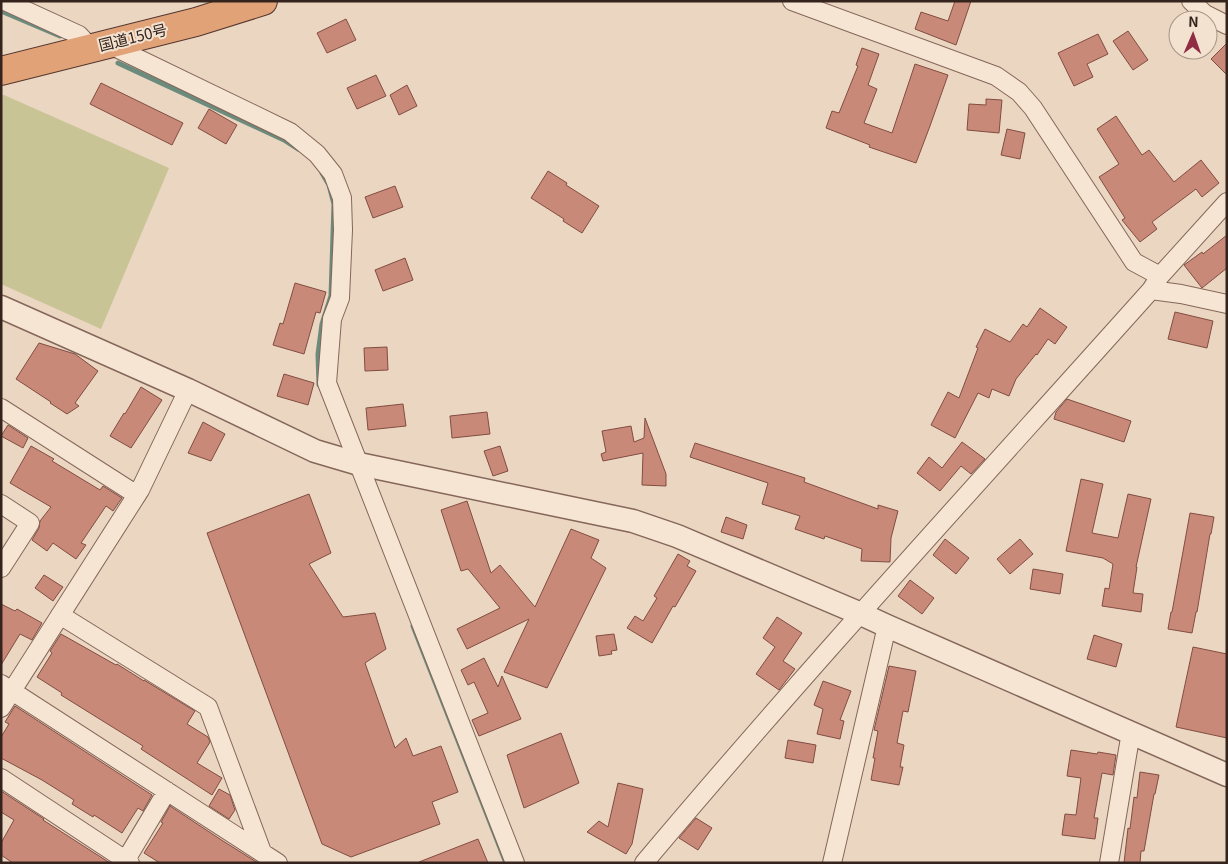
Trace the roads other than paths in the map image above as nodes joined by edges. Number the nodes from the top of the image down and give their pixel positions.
1 (5, 1) edge
2 (263, 1) edge
3 (792, 1) edge
4 (1191, 1) edge
5 (1227, 25) edge
6 (100, 46) junction
7 (1, 71) edge
8 (1227, 202) edge
9 (1156, 283) junction
10 (1227, 304) edge
11 (1, 307) edge
12 (188, 390) junction
13 (1, 408) edge
14 (359, 464) junction
15 (137, 495) junction
16 (1, 504) edge
17 (1, 568) edge
18 (861, 614) junction
19 (60, 615) junction
20 (887, 626) junction
21 (7, 687) edge
22 (1, 708) edge
23 (1131, 732) junction
24 (1227, 774) edge
25 (1, 778) edge
26 (166, 791) junction
27 (262, 852) junction
28 (126, 862) edge
29 (278, 863) edge
30 (515, 863) edge
31 (644, 863) edge
32 (832, 863) edge
33 (1109, 863) edge

1 - 6 street
2 - 6 highway, 国道150号
3 - 9 street
4 - 5 street
6 - 7 highway, 国道150号
6 - 14 street
8 - 9 street
9 - 10 street
9 - 18 street
11 - 12 street
12 - 14 street
12 - 15 street
13 - 15 street
14 - 18 street
14 - 30 street
15 - 19 street
16 - 17 street
18 - 20 street
18 - 31 street
19 - 21 street
19 - 27 street
20 - 23 street
20 - 32 street
21 - 22 street
21 - 26 street
23 - 24 street
23 - 33 street
25 - 28 street
26 - 27 street
26 - 28 street
27 - 29 street

